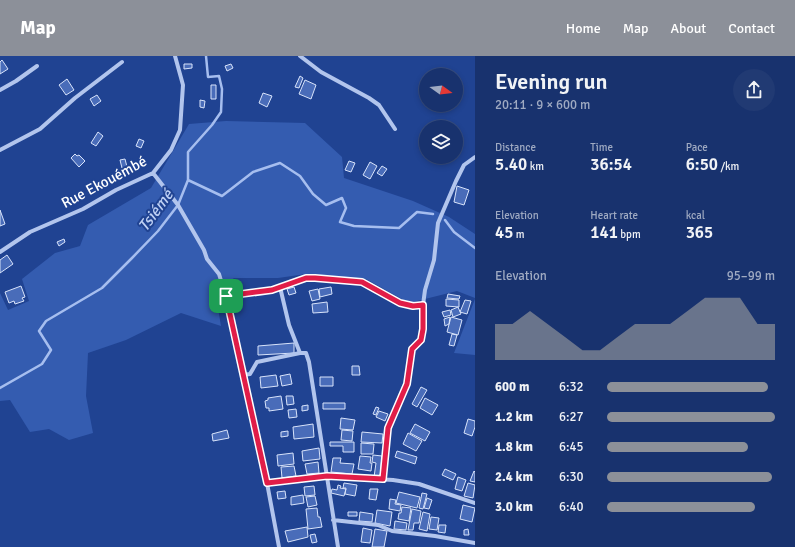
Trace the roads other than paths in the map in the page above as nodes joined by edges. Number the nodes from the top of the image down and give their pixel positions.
1 (176, 56) edge
2 (300, 56) edge
3 (122, 62) dead end
4 (37, 66) dead end
5 (0, 90) edge
6 (395, 129) dead end
7 (0, 150) edge
8 (475, 157) edge
9 (153, 173) junction
10 (0, 252) edge
11 (280, 287) junction
12 (226, 296) junction
13 (423, 305) junction
14 (300, 353) junction
15 (243, 375) junction
16 (327, 476) junction
17 (383, 479) junction
18 (267, 483) junction
19 (475, 503) edge
20 (333, 520) junction
21 (475, 543) edge
22 (279, 547) edge
23 (338, 547) edge

1 - 9 street, Rue Ekouémbé
2 - 6 street
3 - 7 street
4 - 5 street
8 - 13 street
9 - 10 street, Rue Ekouémbé
9 - 12 street
11 - 12 street
11 - 13 street
11 - 14 street
12 - 15 street
13 - 17 street
14 - 15 street
14 - 16 street
15 - 18 street
16 - 17 street
16 - 18 street
16 - 20 street
17 - 19 street
18 - 22 street
20 - 21 street
20 - 23 street

